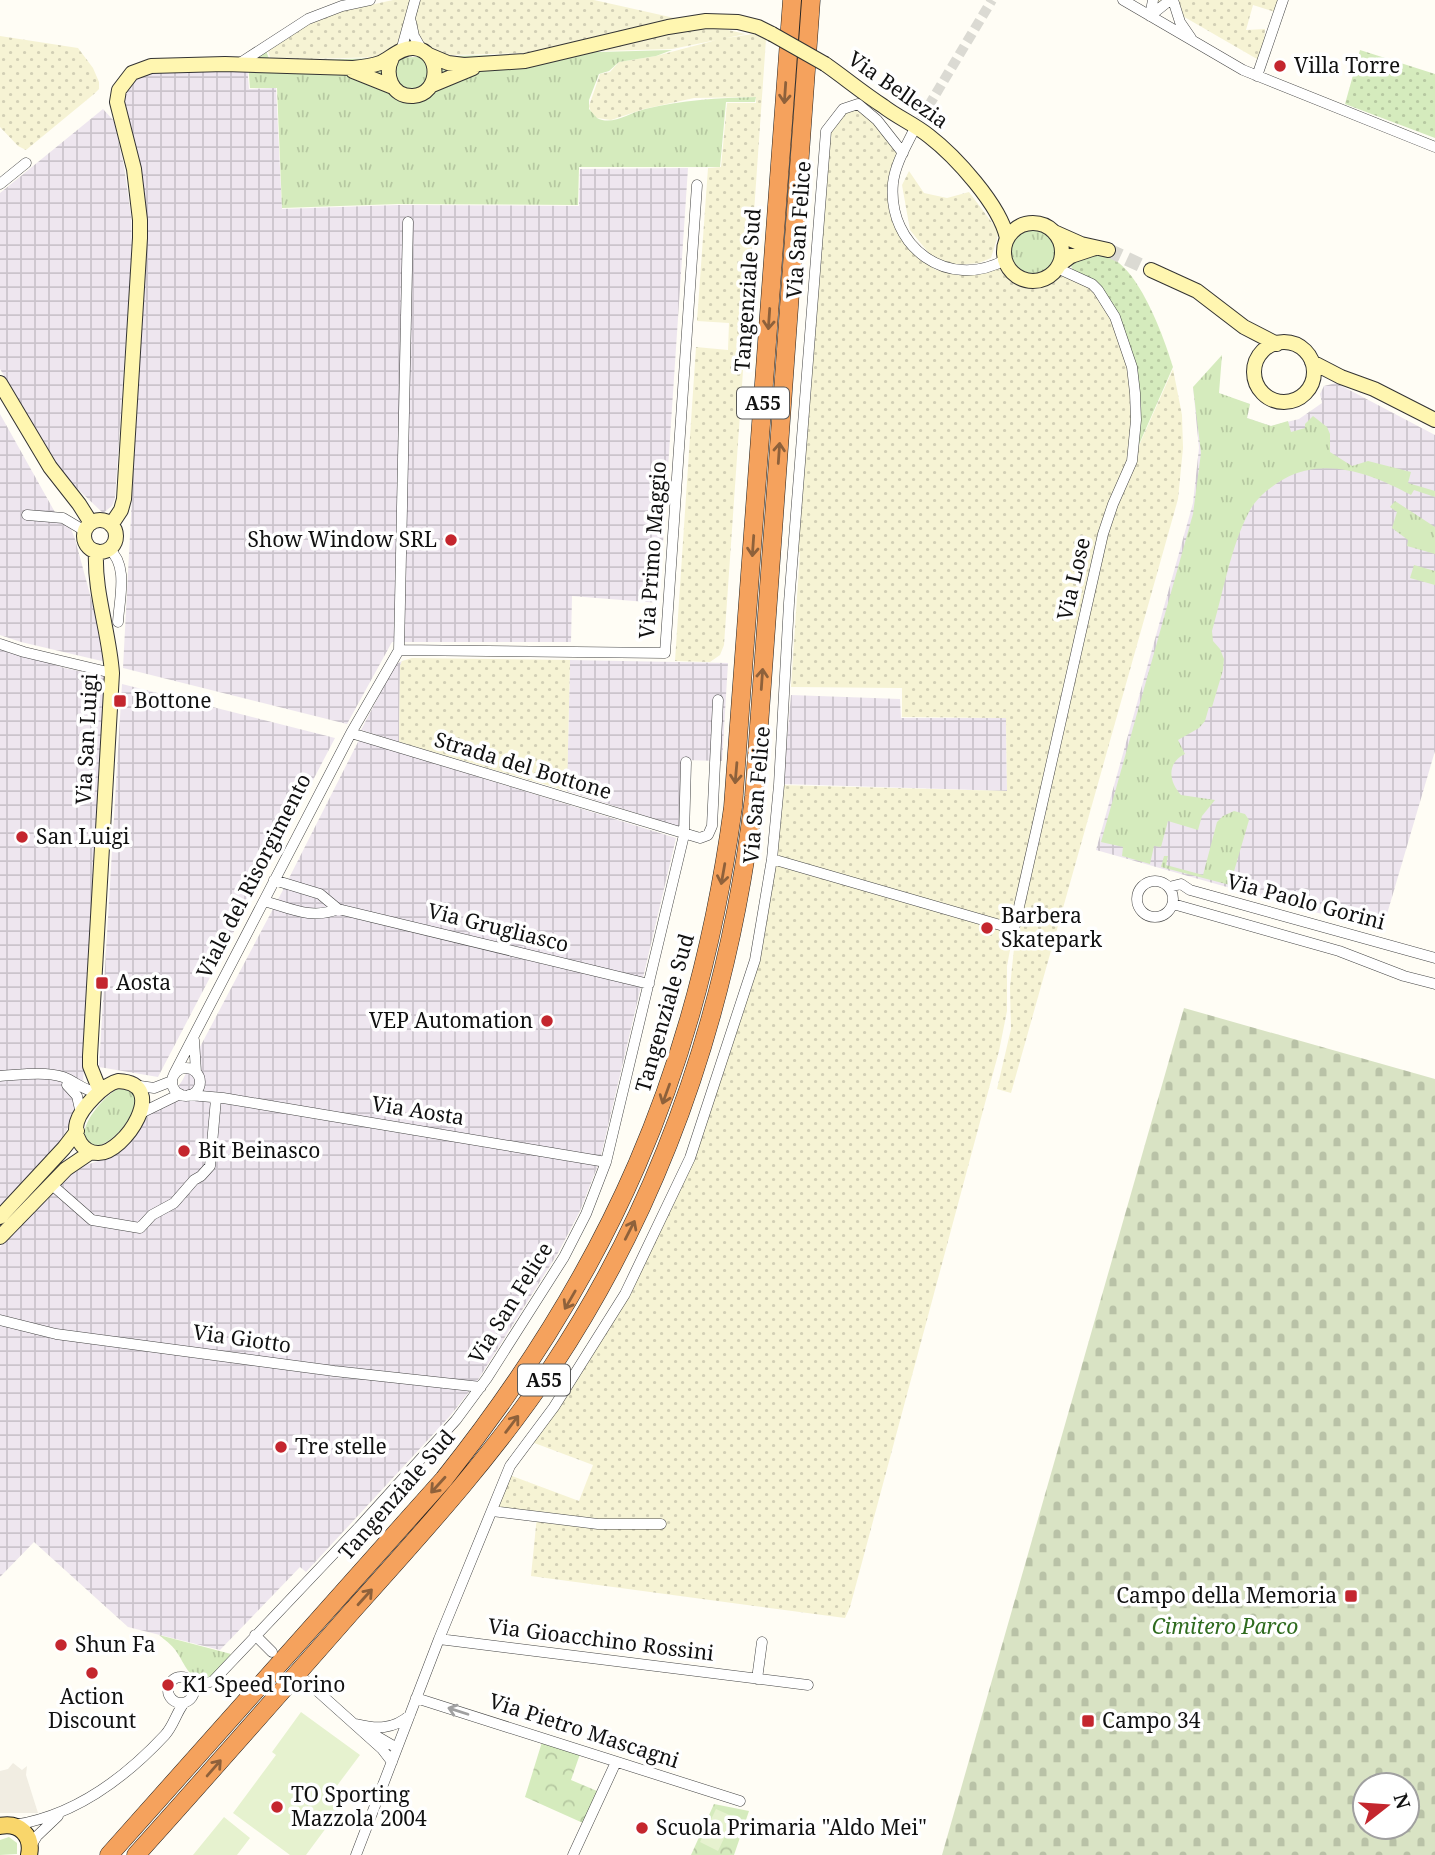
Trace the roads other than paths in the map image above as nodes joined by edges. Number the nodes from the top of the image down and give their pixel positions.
1 (370, 0) edge
2 (415, 0) edge
3 (792, 0) edge
4 (811, 0) edge
5 (1123, 0) edge
6 (1153, 0) edge
7 (1172, 0) edge
8 (1283, 0) edge
9 (1150, 16) junction
10 (410, 18) junction
11 (1193, 41) junction
12 (425, 53) junction
13 (396, 54) junction
14 (240, 64) junction
15 (477, 66) junction
16 (338, 68) junction
17 (1257, 76) junction
18 (432, 85) junction
19 (393, 87) junction
20 (913, 132) tunnel mouth
21 (1435, 147) edge
22 (903, 153) junction
23 (26, 163) dead end
24 (0, 184) edge
25 (697, 184) dead end
26 (985, 196) junction
27 (408, 222) dead end
28 (1027, 224) junction
29 (1055, 232) junction
30 (1007, 238) junction
31 (1005, 260) junction
32 (1058, 267) junction
33 (1151, 270) tunnel mouth
34 (1244, 327) junction
35 (1277, 344) junction
36 (1312, 362) junction
37 (1256, 363) junction
38 (1341, 377) junction
39 (0, 383) edge
40 (1312, 384) junction
41 (1435, 421) edge
42 (27, 515) dead end
43 (111, 525) junction
44 (88, 527) junction
45 (103, 550) junction
46 (118, 622) dead end
47 (0, 644) edge
48 (399, 650) junction
49 (112, 673) junction
50 (718, 700) dead end
51 (351, 733) junction
52 (686, 762) dead end
53 (684, 835) junction
54 (772, 859) junction
55 (274, 880) junction
56 (1169, 887) junction
57 (264, 901) junction
58 (1173, 904) junction
59 (338, 909) junction
60 (1435, 958) edge
61 (649, 984) junction
62 (1435, 984) edge
63 (194, 1039) junction
64 (90, 1056) junction
65 (52, 1074) junction
66 (0, 1076) edge
67 (173, 1077) junction
68 (198, 1077) junction
69 (118, 1081) junction
70 (133, 1085) junction
71 (100, 1092) junction
72 (184, 1095) junction
73 (220, 1098) junction
74 (141, 1113) junction
75 (81, 1115) junction
76 (76, 1131) junction
77 (91, 1152) junction
78 (606, 1162) junction
79 (44, 1185) junction
80 (0, 1217) edge
81 (0, 1237) edge
82 (0, 1320) edge
83 (481, 1387) junction
84 (492, 1511) junction
85 (661, 1524) dead end
86 (255, 1635) junction
87 (439, 1639) junction
88 (762, 1642) dead end
89 (272, 1652) dead end
90 (757, 1679) junction
91 (304, 1680) dead end
92 (807, 1685) dead end
93 (194, 1687) junction
94 (169, 1696) junction
95 (416, 1698) junction
96 (184, 1703) junction
97 (410, 1714) junction
98 (353, 1723) junction
99 (170, 1728) junction
100 (397, 1748) junction
101 (392, 1762) junction
102 (616, 1762) junction
103 (740, 1801) dead end
104 (184, 1802) junction
105 (62, 1812) junction
106 (6, 1826) edge
107 (30, 1852) edge
108 (109, 1855) edge
109 (136, 1855) edge
110 (153, 1855) edge
111 (356, 1855) edge
112 (573, 1855) edge

1 - 14 street
2 - 10 street
3 -> 108 highway, Tangenziale Sud / A55
104 -> 4 highway, Tangenziale Sud / A55
5 - 9 street
6 - 9 street
7 - 9 street
7 - 11 street
8 - 17 street
9 - 11 street
10 - 12 street
10 - 13 street
11 - 17 street
12 - 13 street
12 - 15 street
12 - 18 street
13 - 16 street
13 - 19 street
14 - 16 street
14 - 43 street
15 - 18 street
15 - 26 street, Via Bellezia, bridge
16 - 19 street
17 - 21 street
18 - 19 street
20 - 22 street
22 - 31 street
22 - 54 street, Via San Felice
23 - 24 street
25 - 48 street, Via Primo Maggio
26 - 28 street, Via Bellezia
26 - 30 street, Via Bellezia
27 - 48 street
28 - 29 street, Via Bellezia
28 - 30 street
29 - 32 street
29 - 32 street, Via Bellezia
30 - 31 street
31 - 32 street, Via Bellezia
32 - 54 street, Via Lose
33 - 34 street
34 - 35 street
34 - 37 street
35 - 36 street
35 - 37 street
36 - 38 street
36 - 40 street
37 - 40 street
38 - 40 street
38 - 41 street
39 - 44 street, Via San Luigi
42 - 44 street
43 - 44 street
43 - 45 street, Via San Luigi
44 - 45 street, Via San Luigi
45 - 46 street, Via San Luigi
45 - 49 street, Via San Luigi
47 - 49 street
48 - 51 street
49 - 64 street, Via San Luigi
50 - 53 street
51 - 53 street, Strada del Bottone
51 - 55 street, Viale del Risorgimento
52 - 53 street
53 - 61 street, Via San Felice
54 - 84 street, Via San Felice
55 - 57 street, Viale del Risorgimento
55 - 59 street, Via Grugliasco
56 - 58 street
56 - 58 street
56 - 60 street, Via Paolo Gorini
57 - 59 street, Via Grugliasco
57 - 63 street, Viale del Risorgimento
58 - 62 street, Via Paolo Gorini
59 - 61 street, Via Grugliasco
61 - 78 street, Via San Felice
63 - 67 street, Viale del Risorgimento
63 - 68 street
64 - 69 street
64 - 71 street, Via San Luigi
65 - 66 street
65 - 71 street
65 - 75 street
67 - 68 street
67 - 70 street
67 - 72 street
68 - 72 street
68 - 73 street, Via Aosta
69 - 70 street
69 - 71 street
70 - 74 street
71 - 75 street
72 - 73 street, Via Aosta
72 - 74 street
73 - 78 street, Via Aosta
73 - 79 street
74 - 77 street
75 - 76 street
76 - 77 street
76 - 79 street
77 - 79 street
78 - 83 street, Via San Felice
79 - 80 street
79 - 81 street
82 - 83 street, Via Giotto
83 - 86 street, Via San Felice
84 - 85 street
84 - 87 street, Via San Felice
86 - 89 street
86 - 93 street, Via San Felice
87 - 90 street, Via Gioacchino Rossini
87 - 95 street, Via San Felice
88 - 90 street
90 - 92 street, Via Gioacchino Rossini
91 - 98 street
93 - 94 street
93 - 96 street, Via San Felice
94 - 96 street
94 - 99 street
95 - 97 street, Via San Felice
102 -> 95 street, Via Pietro Mascagni
96 - 99 street, Via San Felice
97 - 98 street
97 - 100 street, Via San Felice
98 - 100 street
98 - 101 street
99 - 105 street, Via San Felice
100 - 101 street, Via San Felice
101 - 111 street, Via San Felice
102 - 103 street, Via Pietro Mascagni
102 - 112 street
104 - 109 highway, Tangenziale Sud / A55
104 - 110 highway
105 - 106 street, Via San Felice
105 - 107 street, Via San Felice
106 - 107 main road

